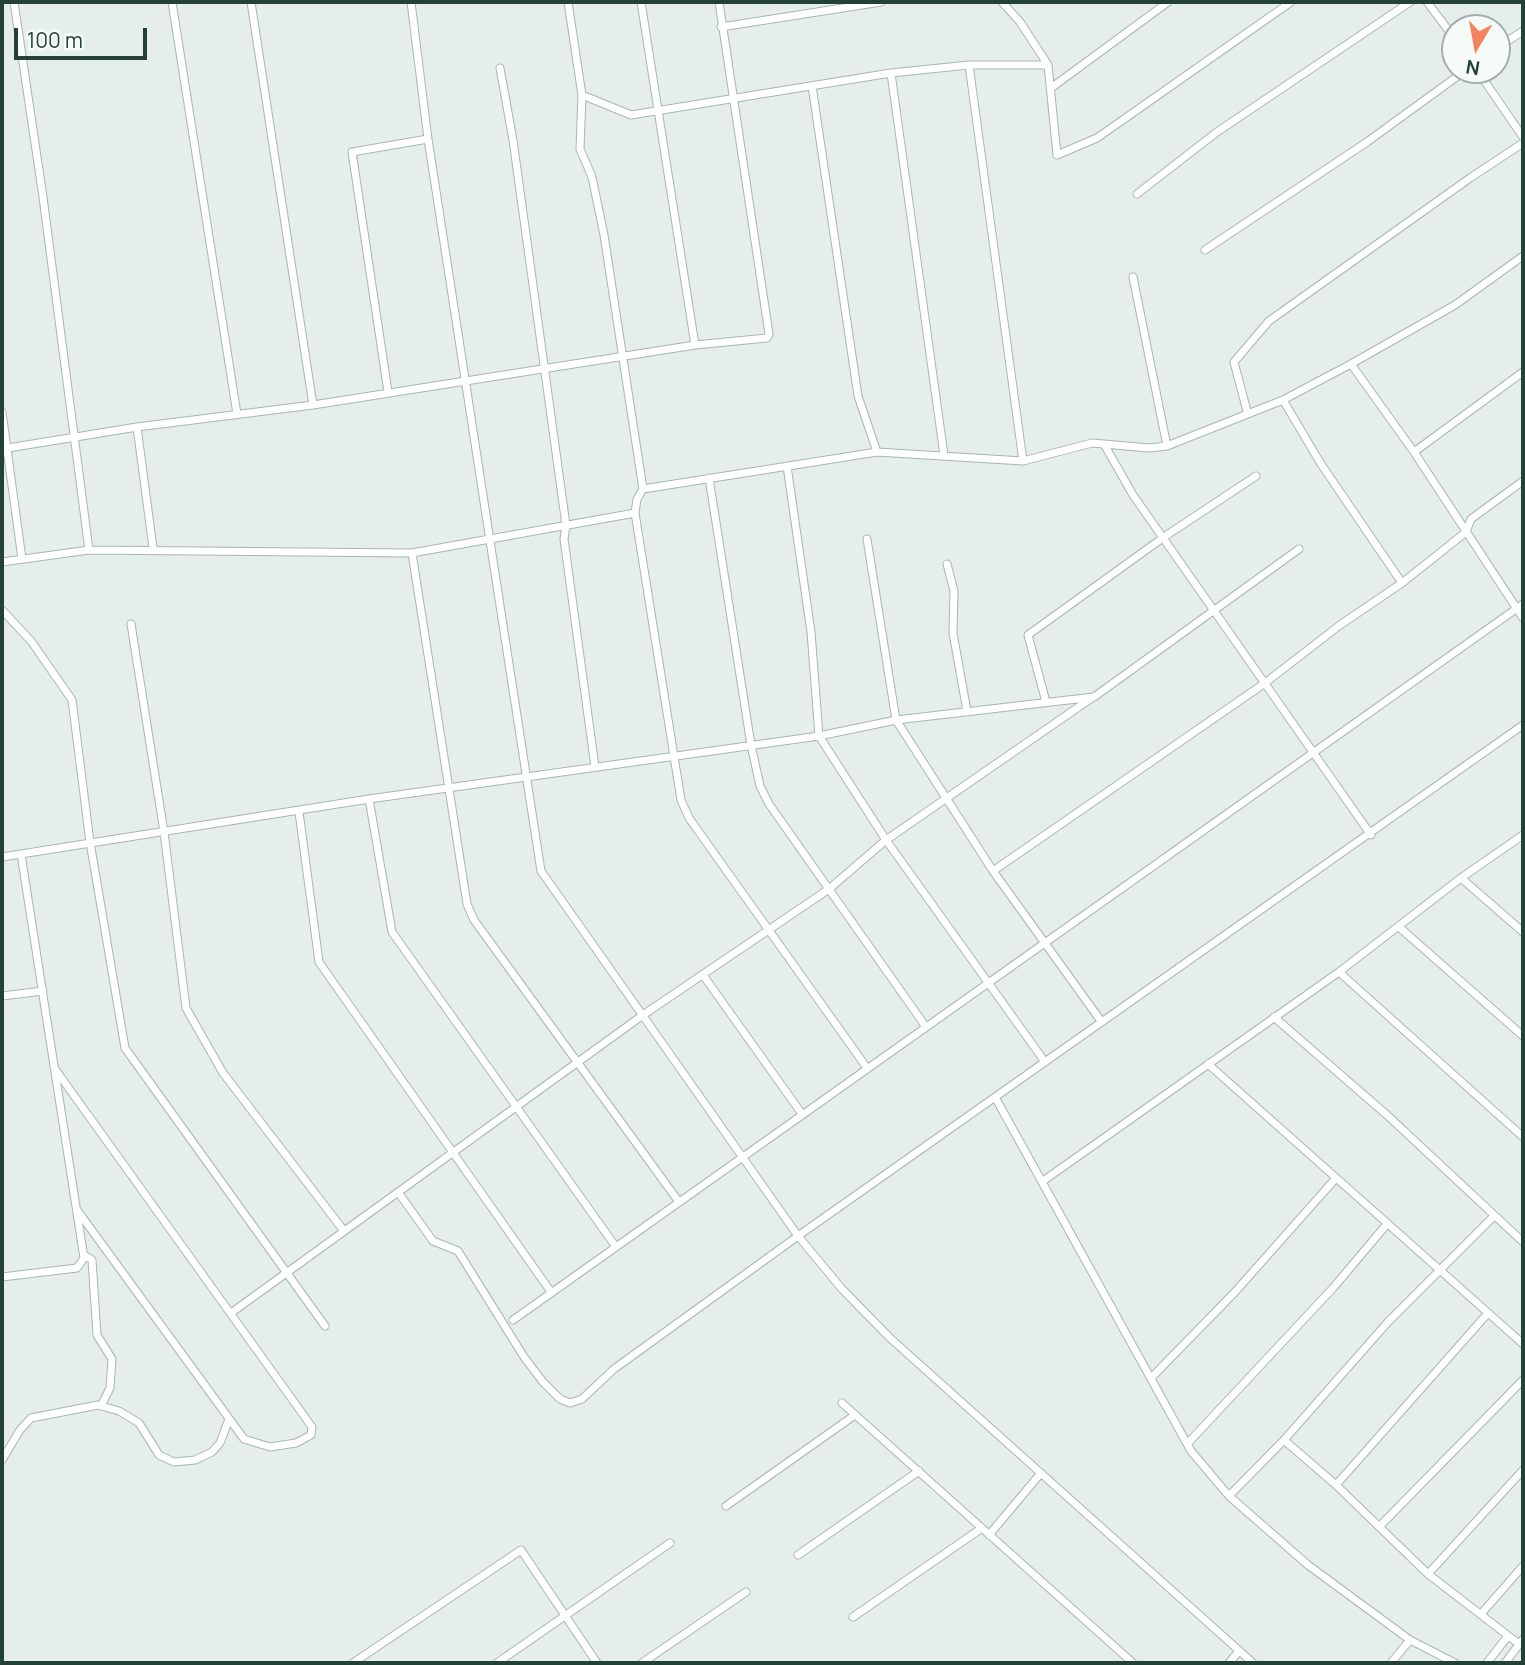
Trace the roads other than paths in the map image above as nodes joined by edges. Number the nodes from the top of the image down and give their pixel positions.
1 (14, 2) edge
2 (172, 2) edge
3 (251, 2) edge
4 (411, 2) edge
5 (568, 2) edge
6 (641, 2) edge
7 (719, 2) edge
8 (881, 2) edge
9 (1002, 2) edge
10 (1168, 2) edge
11 (1290, 2) edge
12 (1410, 2) edge
13 (1427, 2) edge
14 (1441, 20) edge
15 (721, 27) junction
16 (969, 65) junction
17 (1048, 65) junction
18 (500, 68) dead end
19 (891, 73) junction
20 (1447, 84) edge
21 (1487, 84) edge
22 (812, 86) junction
23 (1051, 88) junction
24 (582, 95) junction
25 (734, 98) junction
26 (657, 111) junction
27 (1523, 137) edge
28 (428, 139) junction
29 (1523, 143) edge
30 (1137, 194) dead end
31 (1205, 250) dead end
32 (1523, 256) edge
33 (1133, 277) dead end
34 (695, 345) junction
35 (622, 358) junction
36 (1351, 364) junction
37 (542, 369) junction
38 (1523, 372) edge
39 (465, 381) junction
40 (388, 392) junction
41 (1283, 400) junction
42 (313, 405) junction
43 (1247, 411) junction
44 (2, 412) edge
45 (237, 414) junction
46 (137, 427) junction
47 (76, 437) junction
48 (1104, 444) junction
49 (1167, 446) junction
50 (4, 449) edge
51 (877, 452) junction
52 (1415, 452) junction
53 (944, 455) junction
54 (1023, 461) junction
55 (787, 466) junction
56 (1256, 476) dead end
57 (709, 478) junction
58 (1523, 481) edge
59 (643, 489) junction
60 (635, 513) junction
61 (566, 525) junction
62 (1466, 532) junction
63 (1164, 537) junction
64 (491, 538) junction
65 (867, 540) dead end
66 (153, 548) junction
67 (1299, 549) dead end
68 (89, 550) junction
69 (412, 553) junction
70 (22, 559) junction
71 (2, 562) edge
72 (947, 564) dead end
73 (1402, 583) junction
74 (1520, 606) edge
75 (1213, 609) junction
76 (2, 610) edge
77 (1523, 618) edge
78 (131, 624) dead end
79 (1265, 683) junction
80 (1094, 697) junction
81 (1046, 702) junction
82 (967, 711) junction
83 (896, 720) junction
84 (1523, 725) edge
85 (819, 736) junction
86 (751, 745) junction
87 (1314, 752) junction
88 (673, 755) junction
89 (595, 767) junction
90 (527, 778) junction
91 (447, 789) junction
92 (369, 799) junction
93 (945, 799) junction
94 (299, 812) junction
95 (164, 832) junction
96 (1371, 835) junction
97 (1523, 835) edge
98 (886, 840) junction
99 (90, 842) junction
100 (21, 854) junction
101 (2, 857) edge
102 (993, 871) junction
103 (1461, 878) junction
104 (830, 889) junction
105 (1399, 926) junction
106 (768, 930) junction
107 (1523, 932) edge
108 (1046, 942) junction
109 (1339, 972) junction
110 (703, 975) junction
111 (987, 984) junction
112 (43, 990) junction
113 (2, 996) edge
114 (643, 1016) junction
115 (1274, 1017) junction
116 (1101, 1021) junction
117 (926, 1027) junction
118 (1523, 1036) edge
119 (578, 1062) junction
120 (1045, 1062) junction
121 (1208, 1064) junction
122 (867, 1068) junction
123 (55, 1069) junction
124 (995, 1097) junction
125 (516, 1107) junction
126 (802, 1114) junction
127 (1523, 1138) edge
128 (453, 1152) junction
129 (743, 1156) junction
130 (1336, 1178) junction
131 (1043, 1181) junction
132 (398, 1192) junction
133 (679, 1202) junction
134 (77, 1210) junction
135 (1494, 1216) junction
136 (1387, 1224) junction
137 (344, 1231) junction
138 (798, 1236) junction
139 (1523, 1242) edge
140 (616, 1247) junction
141 (84, 1255) junction
142 (1442, 1272) junction
143 (285, 1274) junction
144 (2, 1277) edge
145 (551, 1292) junction
146 (230, 1313) junction
147 (1488, 1313) junction
148 (513, 1320) dead end
149 (325, 1326) dead end
150 (1523, 1344) edge
151 (1153, 1377) junction
152 (1523, 1380) edge
153 (842, 1403) dead end
154 (101, 1406) junction
155 (855, 1415) junction
156 (229, 1419) junction
157 (1284, 1440) junction
158 (1188, 1443) junction
159 (2, 1460) edge
160 (1523, 1469) edge
161 (919, 1471) junction
162 (1041, 1473) junction
163 (1336, 1485) junction
164 (1229, 1496) junction
165 (726, 1506) dead end
166 (1379, 1527) junction
167 (982, 1528) junction
168 (989, 1535) junction
169 (670, 1543) dead end
170 (798, 1555) dead end
171 (1523, 1566) edge
172 (1428, 1574) junction
173 (746, 1592) dead end
174 (1482, 1614) junction
175 (565, 1616) junction
176 (853, 1617) dead end
177 (1508, 1636) junction
178 (1410, 1640) junction
179 (1521, 1641) edge
180 (1240, 1651) junction
181 (356, 1662) edge
182 (497, 1663) edge
183 (597, 1663) edge
184 (642, 1663) edge
185 (1133, 1663) edge
186 (1229, 1663) edge
187 (1253, 1663) edge
188 (1391, 1663) edge
189 (1455, 1663) edge
190 (1487, 1663) edge
191 (1505, 1663) edge

1 - 47 street
2 - 45 street
3 - 42 street
4 - 28 street
5 - 24 street
6 - 26 street
7 - 15 street
8 - 15 street
9 - 17 street
10 - 23 street
11 - 23 street
12 - 30 street
13 - 14 street
15 - 25 street
16 - 17 street
16 - 19 street
16 - 54 street
17 - 23 street
18 - 37 street
19 - 22 street
19 - 53 street
20 - 31 street
21 - 27 street
22 - 25 street
22 - 51 street
24 - 26 street
24 - 35 street
25 - 26 street
25 - 34 street
26 - 34 street
28 - 39 street
28 - 40 street
29 - 43 street
32 - 36 street
33 - 49 street
34 - 35 street
35 - 37 street
35 - 59 street
36 - 41 street
36 - 52 street
37 - 39 street
37 - 61 street
38 - 52 street
39 - 40 street
39 - 64 street
40 - 42 street
41 - 43 street
41 - 73 street
42 - 45 street
43 - 49 street
44 - 50 street
45 - 46 street
46 - 47 street
46 - 66 street
47 - 50 street
47 - 68 street
48 - 49 street
48 - 54 street
48 - 63 street
50 - 70 street
51 - 53 street
51 - 55 street
52 - 62 street
53 - 54 street
55 - 57 street
55 - 85 street
56 - 63 street
57 - 59 street
57 - 86 street
58 - 62 street
59 - 60 street
60 - 61 street
60 - 88 street
61 - 64 street
61 - 89 street
62 - 73 street
62 - 74 street
63 - 75 street
63 - 81 street
64 - 69 street
64 - 90 street
65 - 83 street
66 - 68 street
66 - 69 street
67 - 75 street
68 - 70 street
69 - 91 street
70 - 71 street
72 - 82 street
73 - 79 street
74 - 77 street
74 - 87 street
75 - 79 street
75 - 80 street
76 - 99 street
78 - 95 street
79 - 87 street
79 - 102 street
80 - 81 street
80 - 93 street
81 - 82 street
82 - 83 street
83 - 85 street
83 - 93 street
84 - 96 street
85 - 86 street
85 - 98 street
86 - 88 street
86 - 104 street
87 - 96 street
87 - 108 street
88 - 89 street
88 - 106 street
89 - 90 street
90 - 91 street
90 - 114 street
91 - 92 street
91 - 119 street
92 - 94 street
92 - 125 street
93 - 98 street
93 - 102 street
94 - 95 street
94 - 128 street
95 - 99 street
95 - 137 street
96 - 116 street
97 - 103 street
98 - 104 street
98 - 111 street
99 - 100 street
99 - 143 street
100 - 101 street
100 - 112 street
102 - 108 street
103 - 105 street
103 - 107 street
104 - 106 street
104 - 117 street
105 - 109 street
105 - 118 street
106 - 110 street
106 - 122 street
108 - 111 street
108 - 116 street
109 - 115 street
109 - 127 street
110 - 114 street
110 - 126 street
111 - 117 street
111 - 120 street
112 - 113 street
112 - 123 street
114 - 119 street
114 - 129 street
115 - 121 street
115 - 135 street
116 - 120 street
117 - 122 street
119 - 125 street
119 - 133 street
120 - 124 street
121 - 130 street
121 - 131 street
122 - 126 street
123 - 134 street
123 - 146 street
124 - 131 street
124 - 138 street
125 - 128 street
125 - 140 street
126 - 129 street
128 - 132 street
128 - 145 street
129 - 133 street
129 - 138 street
130 - 136 street
130 - 151 street
131 - 151 street
132 - 137 street
132 - 138 street
133 - 140 street
134 - 141 street
134 - 156 street
135 - 139 street
135 - 142 street
136 - 142 street
136 - 158 street
137 - 143 street
138 - 162 street
140 - 145 street
141 - 144 street
141 - 154 street
142 - 147 street
142 - 157 street
143 - 146 street
143 - 149 street
145 - 148 street
146 - 156 street
147 - 150 street
147 - 163 street
151 - 158 street
152 - 166 street
153 - 155 street
154 - 156 street
154 - 159 street
155 - 161 street
155 - 165 street
157 - 163 street
157 - 164 street
158 - 164 street
160 - 172 street
161 - 167 street
161 - 170 street
162 - 168 street
162 - 180 street
163 - 166 street
164 - 178 street
166 - 172 street
167 - 168 street
167 - 176 street
168 - 185 street
169 - 175 street
171 - 174 street
172 - 174 street
173 - 184 street
174 - 177 street
175 - 181 street
175 - 182 street
175 - 183 street
177 - 179 street
177 - 190 street
178 - 188 street
178 - 189 street
179 - 191 street
180 - 186 street
180 - 187 street

